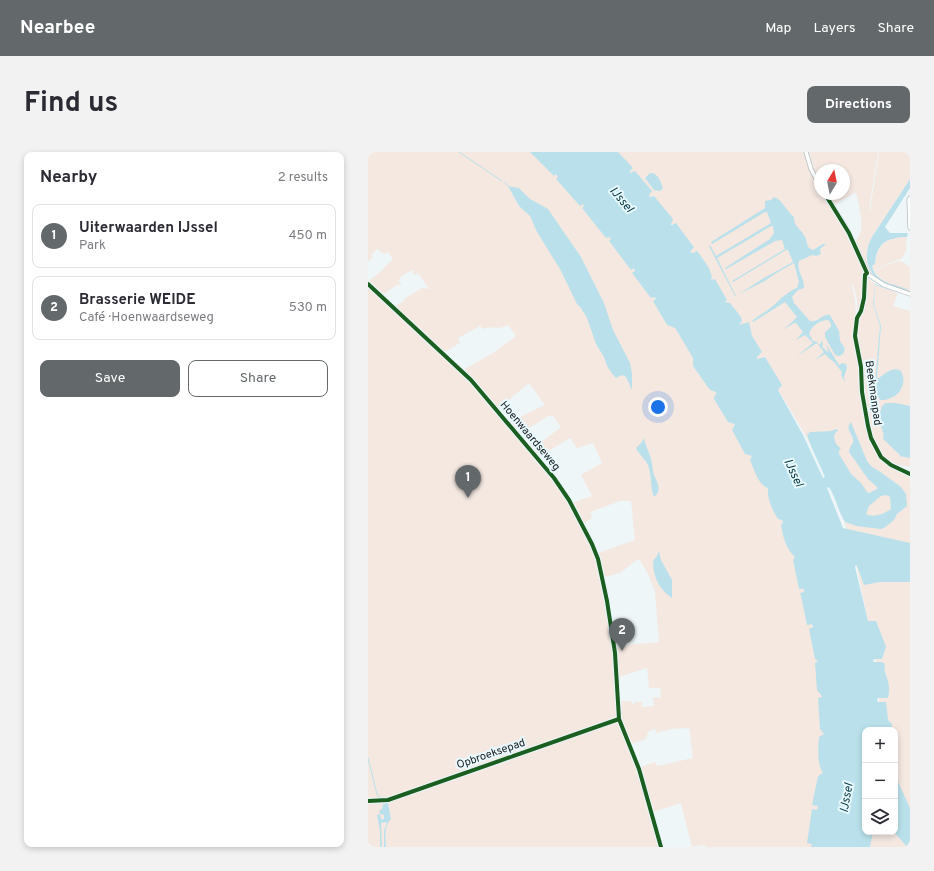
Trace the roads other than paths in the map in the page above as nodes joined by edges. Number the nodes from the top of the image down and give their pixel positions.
1 (806, 152) edge
2 (814, 175) edge
3 (910, 198) edge
4 (829, 200) edge
5 (910, 228) edge
6 (368, 284) edge
7 (910, 294) edge
8 (619, 719) junction
9 (368, 801) edge
10 (661, 847) edge

1 - 2 street
3 - 5 street
4 - 7 street
6 - 8 street, Hoenwaardseweg
8 - 9 street, Opbroeksepad
8 - 10 street, Hoenwaardseweg

